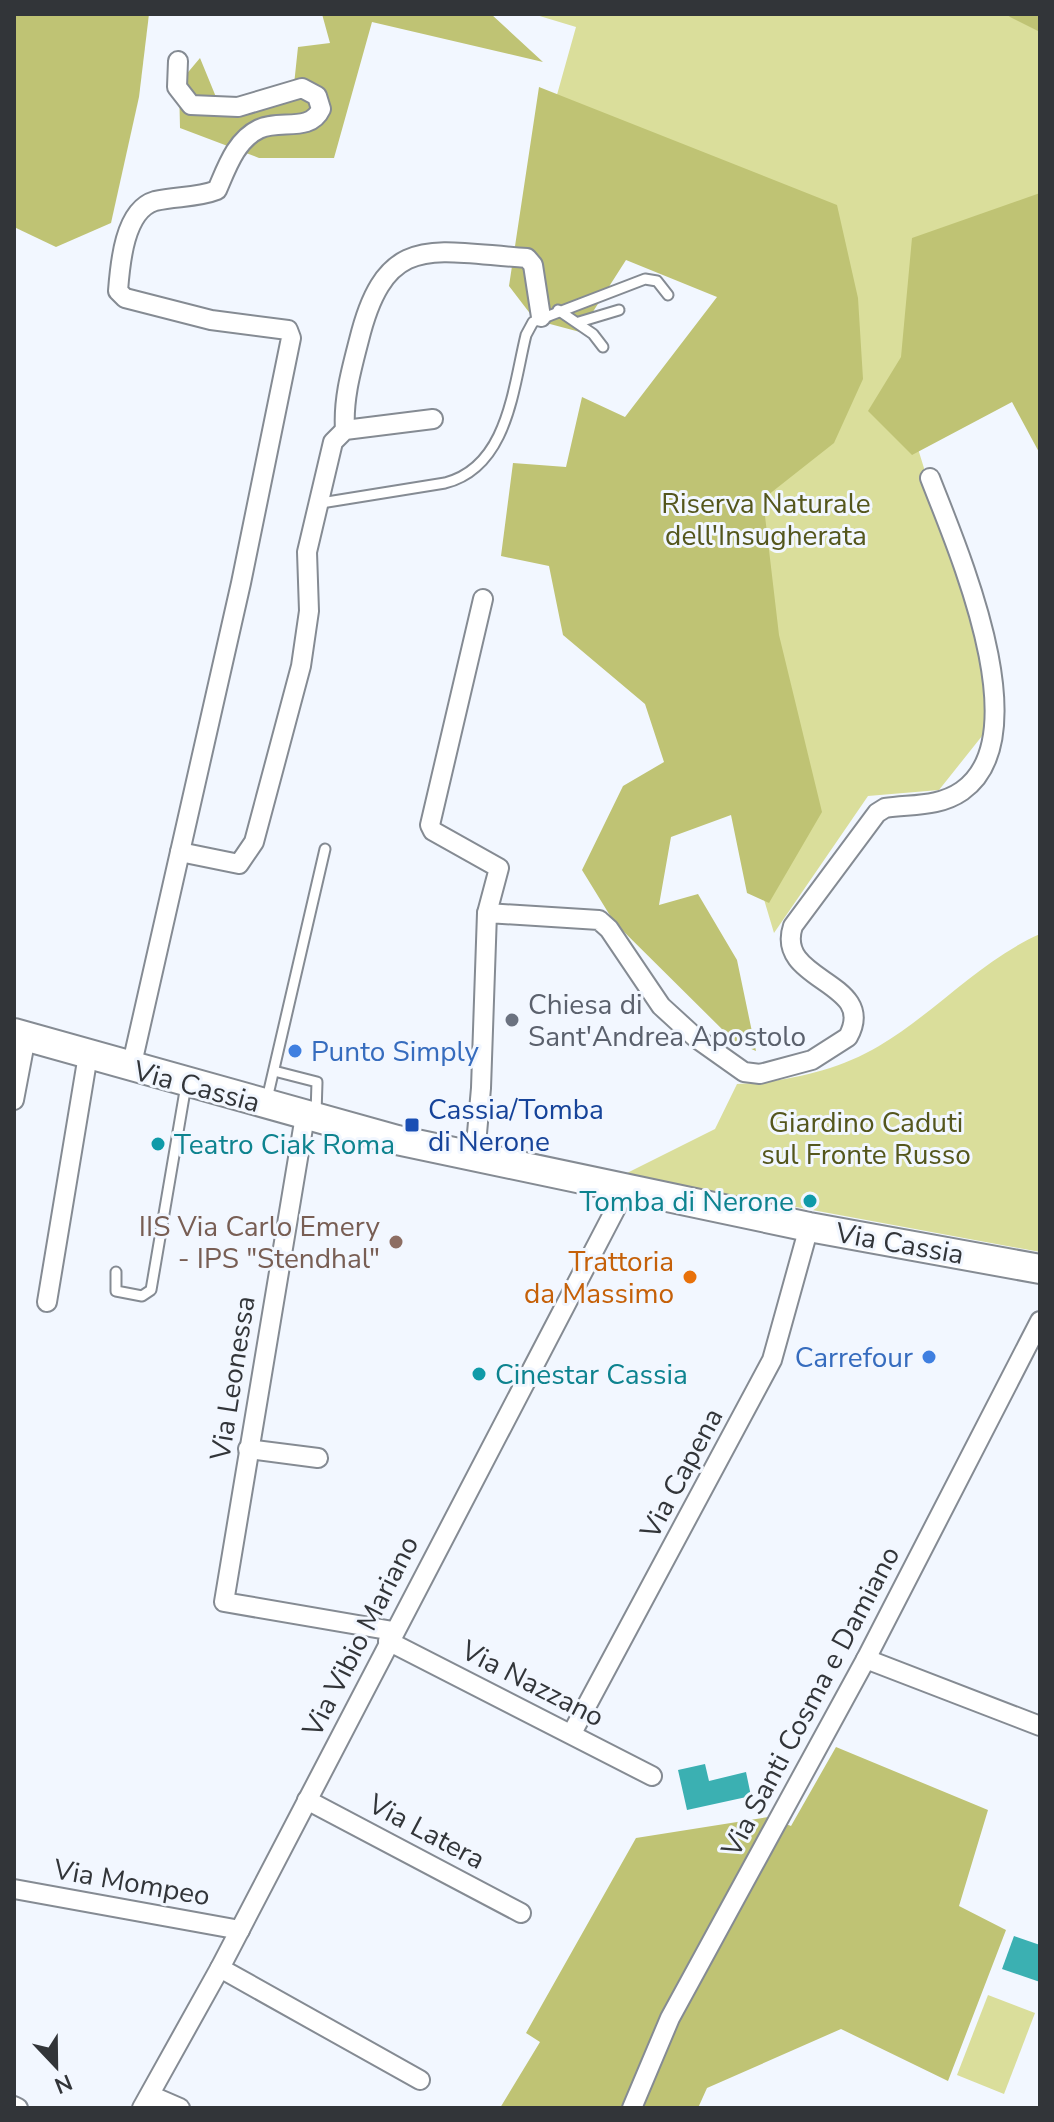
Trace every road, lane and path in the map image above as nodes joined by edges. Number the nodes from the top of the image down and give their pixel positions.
1 (178, 61) dead end
2 (668, 295) dead end
3 (619, 310) dead end
4 (550, 314) junction
5 (579, 322) junction
6 (603, 347) dead end
7 (433, 419) dead end
8 (345, 430) junction
9 (930, 478) dead end
10 (321, 503) junction
11 (483, 599) dead end
12 (325, 849) dead end
13 (180, 852) junction
14 (487, 913) junction
15 (20, 1035) edge
16 (88, 1055) junction
17 (131, 1068) junction
18 (274, 1071) junction
19 (187, 1082) junction
20 (14, 1100) edge
21 (265, 1104) junction
22 (310, 1117) junction
23 (475, 1156) junction
24 (626, 1189) junction
25 (809, 1227) junction
26 (1040, 1269) edge
27 (116, 1272) dead end
28 (47, 1302) dead end
29 (1040, 1321) edge
30 (248, 1449) junction
31 (318, 1458) dead end
32 (224, 1602) joint
33 (391, 1636) junction
34 (866, 1659) junction
35 (1040, 1726) edge
36 (572, 1733) junction
37 (652, 1776) dead end
38 (307, 1800) junction
39 (14, 1889) edge
40 (521, 1913) dead end
41 (240, 1930) junction
42 (220, 1968) junction
43 (420, 2080) dead end
44 (146, 2102) edge
45 (180, 2108) edge
46 (632, 2108) edge

1 - 13 street
2 - 4 lane
3 - 5 lane
4 - 5 lane
4 - 8 street
4 - 10 lane
5 - 6 lane
7 - 8 street
8 - 10 street
9 - 14 street
10 - 13 street
11 - 14 street
12 - 18 lane
13 - 17 street
14 - 23 street
15 - 16 main road, Via Cassia
15 - 20 street
16 - 17 main road, Via Cassia
16 - 28 street
17 - 19 main road, Via Cassia
18 - 21 lane
18 - 22 lane
19 - 21 main road, Via Cassia
19 - 27 lane
21 - 22 main road, Via Cassia
22 - 23 main road, Via Cassia
22 - 30 street, Via Leonessa
23 - 24 main road, Via Cassia
24 - 25 main road, Via Cassia
24 - 33 street, Via Vibio Mariano
25 - 26 main road, Via Cassia
25 - 36 street, Via Capena
29 - 34 street, Via Santi Cosma e Damiano
30 - 31 street
30 - 32 street, Via Leonessa
32 - 33 street, Via Nazzano
33 - 36 street, Via Nazzano
33 - 38 street, Via Vibio Mariano
34 - 35 street
34 - 46 street, Via Santi Cosma e Damiano
36 - 37 street, Via Nazzano
38 - 40 street, Via Latera
38 - 41 street, Via Vibio Mariano
39 - 41 street, Via Mompeo
41 - 42 street, Via Vibio Mariano
42 - 43 street
42 - 44 street, Via Vibio Mariano
44 - 45 street

